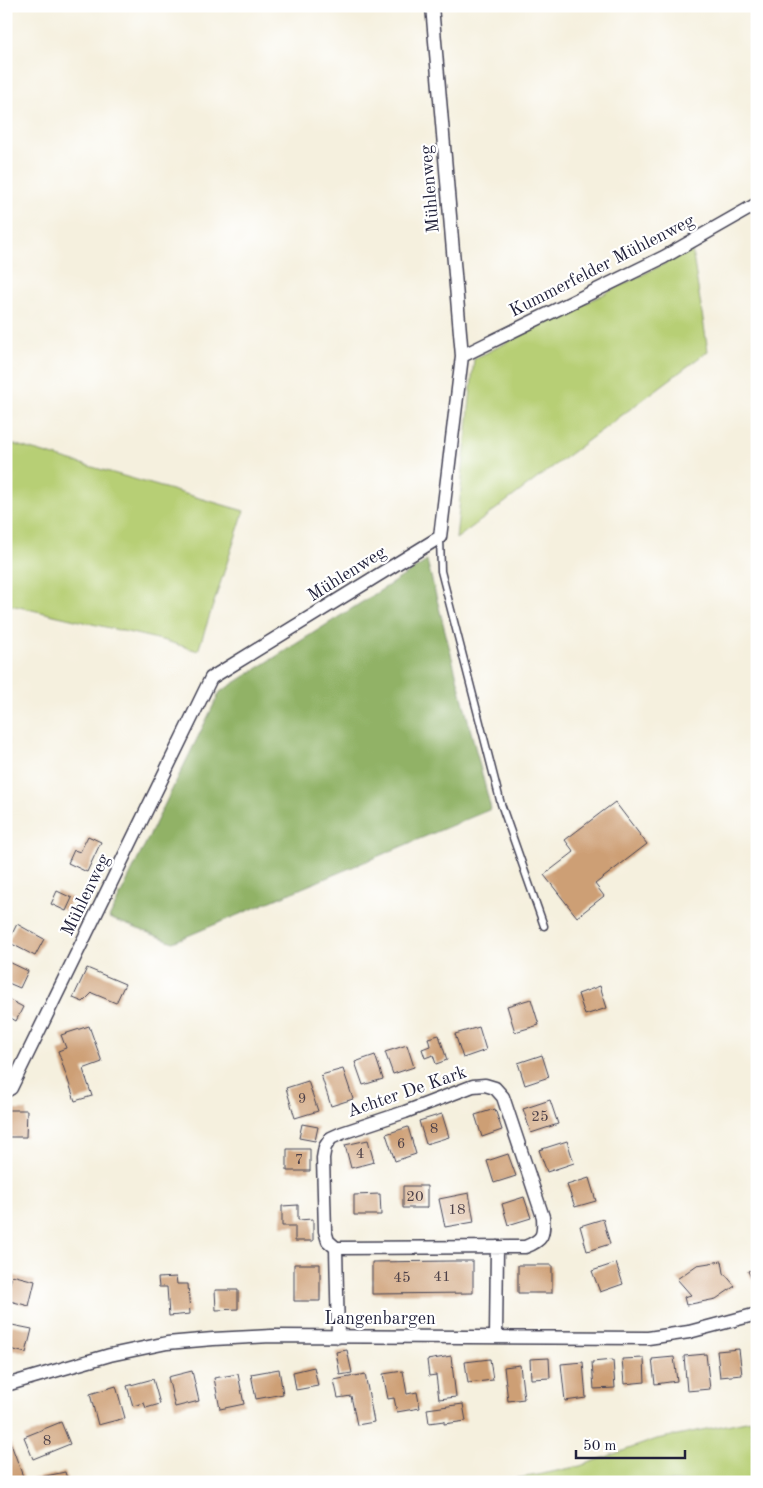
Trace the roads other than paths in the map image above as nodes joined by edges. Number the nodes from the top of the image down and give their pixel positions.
1 (432, 6) edge
2 (757, 204) edge
3 (462, 356) junction
4 (440, 537) junction
5 (544, 926) dead end
6 (6, 1091) edge
7 (497, 1247) junction
8 (336, 1248) junction
9 (757, 1314) edge
10 (338, 1337) junction
11 (496, 1337) junction
12 (6, 1385) edge

1 - 3 street, Mühlenweg
2 - 3 street, Kummerfelder Mühlenweg
3 - 4 street, Mühlenweg
4 - 5 lane
4 - 6 street, Mühlenweg
7 - 8 street, Achter De Kark
7 - 8 street, Achter De Kark
7 - 11 street
8 - 10 street, Achter De Kark
9 - 11 street, Langenbargen
10 - 11 street, Langenbargen
10 - 12 street, Langenbargen

